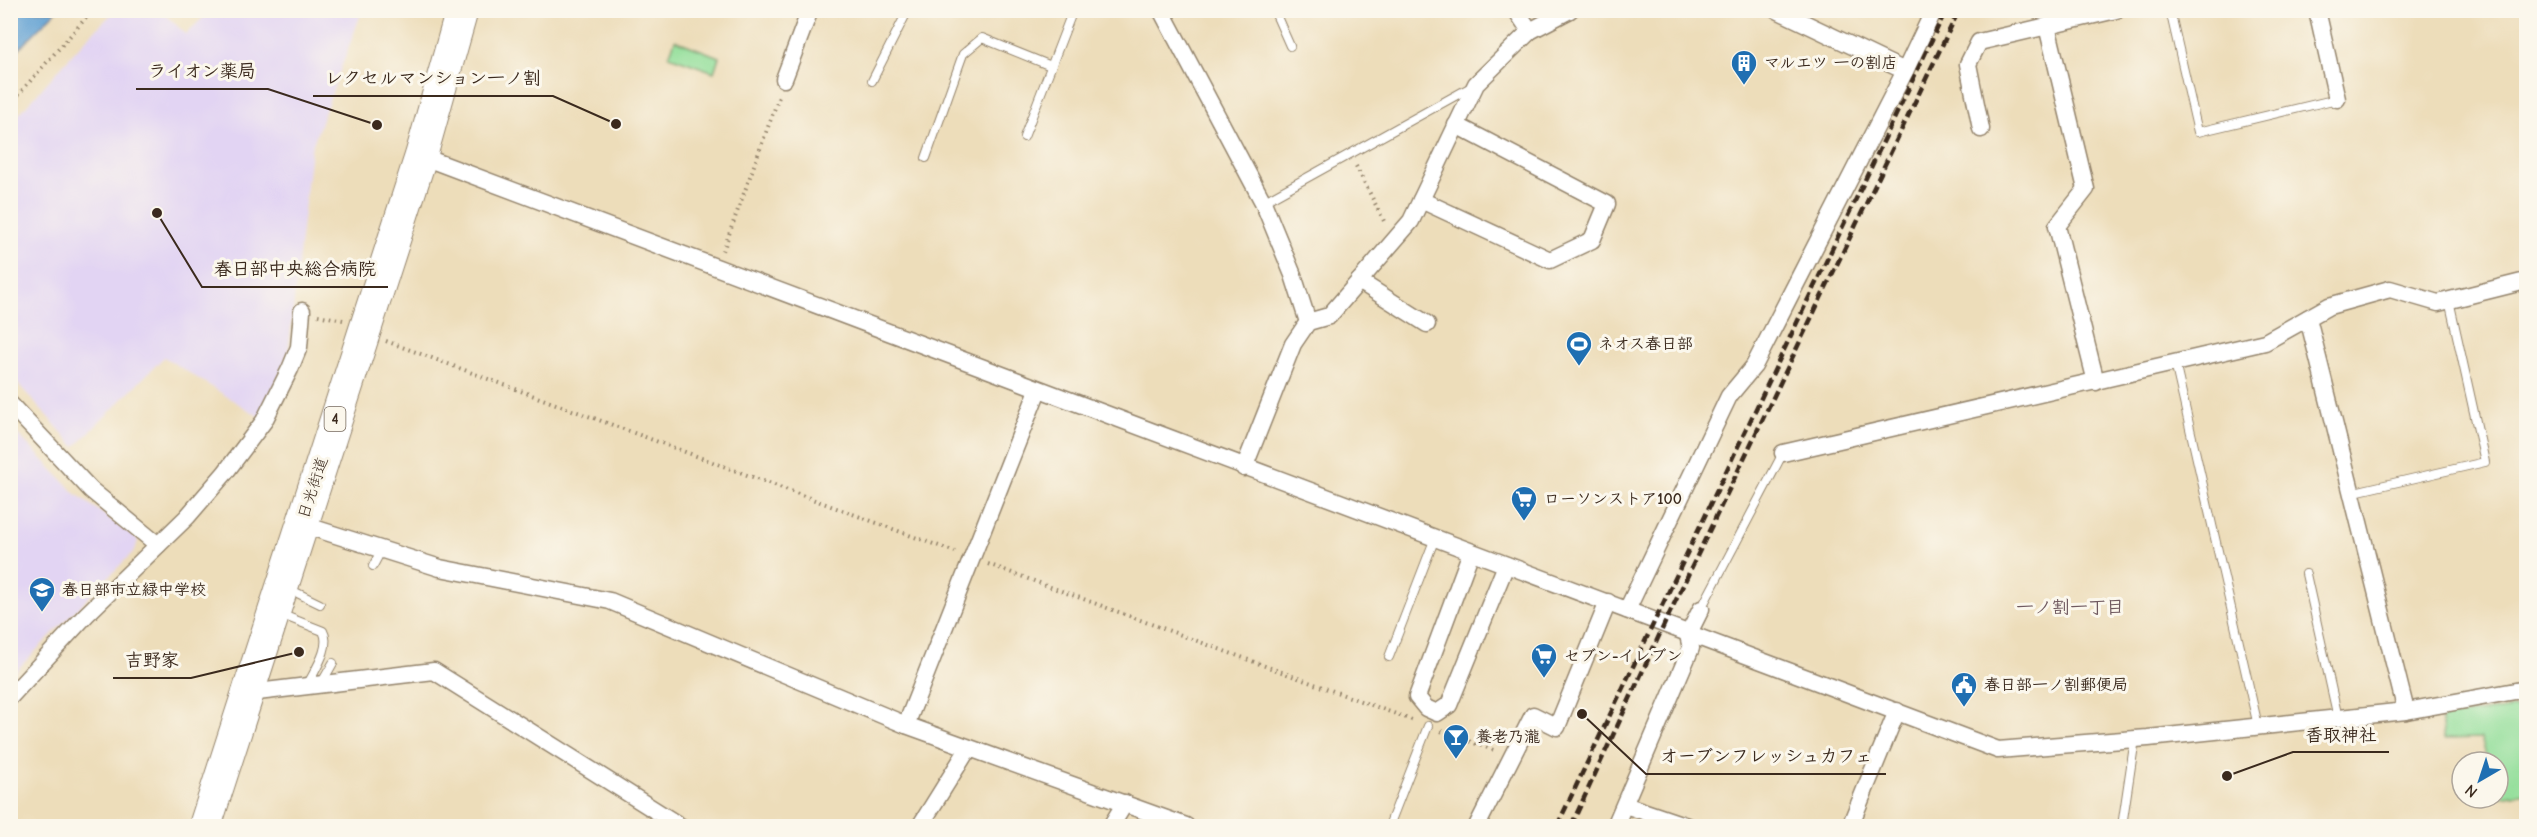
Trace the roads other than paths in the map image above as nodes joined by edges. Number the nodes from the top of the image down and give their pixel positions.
1 (462, 10) edge
2 (810, 10) edge
3 (908, 10) edge
4 (1073, 10) edge
5 (1161, 10) edge
6 (1274, 10) edge
7 (1516, 10) edge
8 (1570, 10) edge
9 (1777, 10) edge
10 (1934, 10) edge
11 (2116, 10) edge
12 (2170, 10) edge
13 (2317, 10) edge
14 (2047, 26) junction
15 (1530, 31) junction
16 (1290, 46) dead end
17 (1051, 66) junction
18 (1905, 71) junction
19 (784, 79) road end
20 (872, 81) dead end
21 (1476, 84) junction
22 (2337, 99) joint
23 (1456, 125) junction
24 (1981, 129) dead end
25 (1024, 137) dead end
26 (421, 156) junction
27 (926, 158) dead end
28 (1421, 200) junction
29 (1263, 202) junction
30 (1359, 281) junction
31 (2526, 281) edge
32 (2449, 300) junction
33 (303, 311) road end
34 (2308, 318) junction
35 (1308, 322) junction
36 (1427, 324) dead end
37 (2175, 363) junction
38 (2096, 382) junction
39 (1038, 390) junction
40 (10, 404) edge
41 (1783, 453) joint
42 (1244, 468) junction
43 (2350, 493) junction
44 (301, 524) junction
45 (1435, 538) junction
46 (158, 545) junction
47 (382, 549) junction
48 (1471, 552) junction
49 (1506, 565) junction
50 (373, 566) dead end
51 (2306, 574) dead end
52 (279, 599) junction
53 (1608, 602) junction
54 (320, 604) dead end
55 (1701, 609) joint
56 (1627, 610) junction
57 (1688, 634) junction
58 (1389, 657) dead end
59 (333, 663) dead end
60 (314, 685) junction
61 (2526, 689) edge
62 (249, 693) junction
63 (10, 697) edge
64 (1897, 711) junction
65 (2406, 711) junction
66 (2338, 718) junction
67 (906, 725) junction
68 (1428, 726) road end
69 (2258, 726) junction
70 (2135, 739) junction
71 (968, 749) junction
72 (1125, 803) junction
73 (1625, 805) junction
74 (210, 818) edge
75 (680, 826) edge
76 (920, 826) edge
77 (1111, 826) edge
78 (1185, 826) edge
79 (1389, 826) edge
80 (1477, 826) edge
81 (1615, 826) edge
82 (1687, 826) edge
83 (1850, 826) edge
84 (2122, 826) edge

1 - 26 highway, 日光街道 / 4
2 - 19 street
3 - 20 lane
4 - 17 lane
5 - 29 street
6 - 16 lane
7 - 15 street
8 - 15 street
9 - 18 street
10 - 18 street
11 - 14 street
12 - 22 lane
13 - 22 street
14 - 24 street
14 - 38 street
15 - 21 street
17 - 25 lane
17 - 27 lane
18 - 56 street
21 - 23 street
21 - 29 lane
23 - 28 street
23 - 28 street
26 - 39 street
26 - 44 highway, 日光街道 / 4
28 - 30 street
29 - 35 street
30 - 35 street
30 - 36 street
31 - 32 street
32 - 34 street
32 - 43 lane
33 - 46 street
34 - 37 street
34 - 43 street
35 - 42 street
37 - 38 street
37 - 69 lane
38 - 41 street
39 - 42 street
39 - 67 street
40 - 46 street
41 - 55 lane
42 - 45 street
43 - 65 street
44 - 47 street
44 - 52 highway, 日光街道 / 4
45 - 48 street
45 - 58 lane
46 - 63 street
47 - 50 lane
47 - 67 street
48 - 49 street
48 - 49 street
49 - 53 street
51 - 66 lane
52 - 54 lane
52 - 60 lane
52 - 62 highway, 日光街道 / 4
53 - 56 street
53 - 80 street
55 - 57 street
56 - 57 street
57 - 64 street
57 - 73 street
59 - 60 lane
60 - 62 street
60 - 75 street
61 - 65 street
62 - 74 highway, 日光街道 / 4
64 - 70 street
64 - 83 street
65 - 66 street
66 - 69 street
67 - 71 street
68 - 79 lane
69 - 70 street
70 - 84 lane
71 - 72 street
71 - 76 street
72 - 77 street
72 - 78 street
73 - 81 street
73 - 82 street

